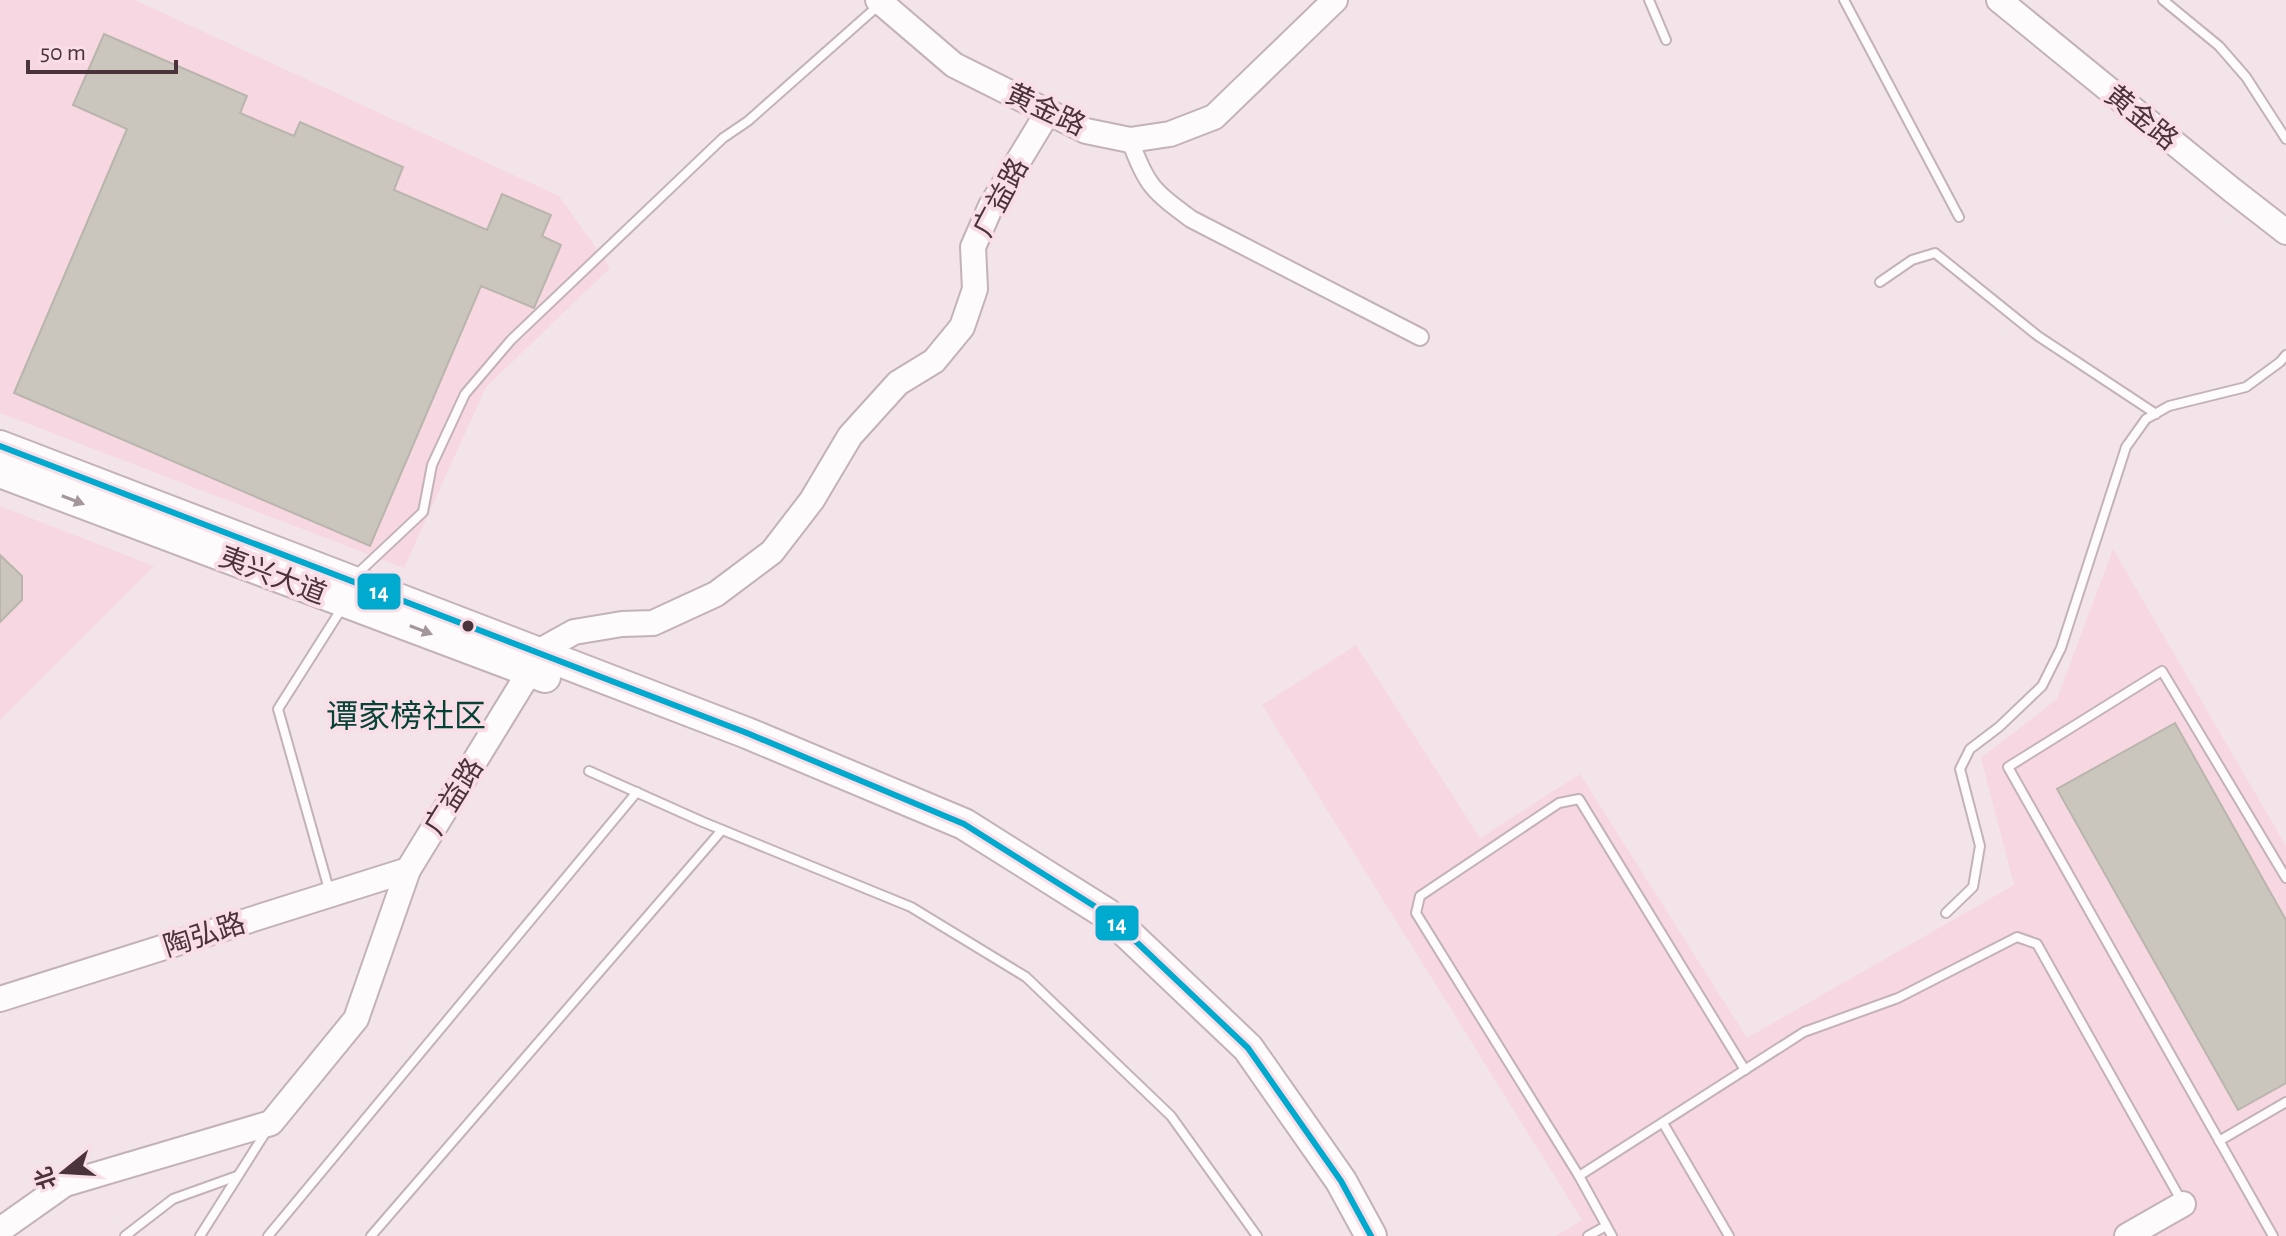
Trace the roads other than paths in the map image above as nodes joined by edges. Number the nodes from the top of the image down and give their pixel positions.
1 (1335, 0) edge
2 (1649, 0) edge
3 (1844, 0) edge
4 (1999, 0) edge
5 (2163, 0) edge
6 (879, 2) edge
7 (1666, 40) dead end
8 (1048, 112) junction
9 (2286, 139) edge
10 (1130, 140) junction
11 (1959, 217) dead end
12 (2286, 232) edge
13 (1880, 282) dead end
14 (1420, 337) dead end
15 (2286, 355) edge
16 (2156, 414) junction
17 (0, 446) edge
18 (0, 472) edge
19 (349, 591) junction
20 (534, 662) junction
21 (589, 771) dead end
22 (637, 792) junction
23 (722, 830) junction
24 (408, 870) junction
25 (2286, 878) edge
26 (330, 894) junction
27 (1946, 913) dead end
28 (0, 999) edge
29 (1745, 1070) junction
30 (2286, 1102) edge
31 (271, 1123) junction
32 (1663, 1123) junction
33 (2219, 1141) junction
34 (238, 1176) junction
35 (1579, 1176) junction
36 (2183, 1204) joint
37 (1606, 1226) junction
38 (0, 1230) edge
39 (125, 1236) edge
40 (200, 1236) edge
41 (268, 1236) edge
42 (371, 1236) edge
43 (1257, 1236) edge
44 (1350, 1236) edge
45 (1371, 1236) edge
46 (1588, 1236) edge
47 (1612, 1236) edge
48 (1729, 1236) edge
49 (2127, 1236) edge
50 (2273, 1236) edge

1 - 10 street, 黄金路
2 - 7 lane
3 - 11 lane
4 - 12 street, 黄金路
5 - 9 lane
6 - 8 street, 黄金路
6 - 19 lane
8 - 10 street, 黄金路
8 - 20 street, 广益路
10 - 14 street
13 - 16 lane
15 - 16 lane
16 - 27 lane
17 - 19 highway, 夷兴大道
18 -> 19 highway, 夷兴大道
19 - 20 highway, 夷兴大道
19 - 26 lane
20 - 24 street, 广益路
20 - 44 highway, 夷兴大道
20 - 45 highway, 夷兴大道
21 - 22 lane
22 - 23 lane
22 - 41 lane
23 - 42 lane
23 - 43 lane
24 - 26 street, 陶弘路
24 - 31 street, 广益路
25 - 33 lane
26 - 28 street, 陶弘路
29 - 32 lane
29 - 35 lane
29 - 36 lane
30 - 33 lane
31 - 34 lane
31 - 38 street
32 - 35 lane
32 - 48 lane
33 - 50 lane
34 - 39 lane
34 - 40 lane
35 - 37 lane
36 - 49 street
37 - 46 lane
37 - 47 lane

